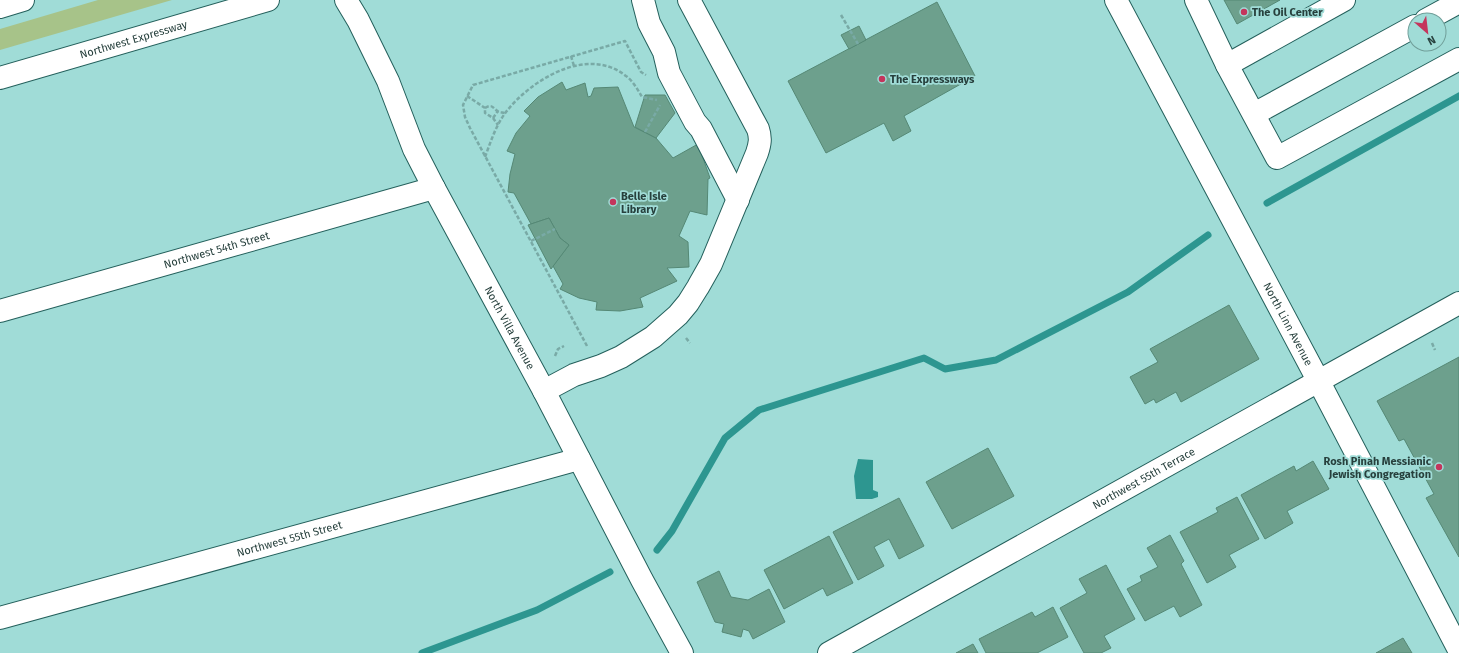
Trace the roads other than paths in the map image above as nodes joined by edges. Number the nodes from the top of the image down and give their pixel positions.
1 (22, 0) edge
2 (268, 0) edge
3 (346, 0) edge
4 (643, 0) edge
5 (689, 0) edge
6 (1116, 0) edge
7 (1196, 0) edge
8 (1344, 0) edge
9 (1459, 2) edge
10 (0, 6) edge
11 (1441, 12) edge
12 (1407, 30) edge
13 (1459, 59) edge
14 (1228, 65) junction
15 (0, 78) edge
16 (1254, 114) junction
17 (434, 188) junction
18 (738, 200) junction
19 (1459, 303) edge
20 (0, 311) edge
21 (1319, 382) junction
22 (544, 391) junction
23 (579, 459) junction
24 (0, 618) edge
25 (1459, 650) edge
26 (682, 653) edge
27 (829, 653) edge

1 - 10 main road
2 - 15 main road, Northwest Expressway
3 - 17 main road, North Villa Avenue
4 - 18 main road
5 - 18 main road
6 - 21 main road, North Linn Avenue
7 - 14 main road
8 - 14 main road
9 - 11 main road
12 - 16 main road
13 - 16 main road
14 - 16 main road
17 - 20 main road, Northwest 54th Street
17 - 22 main road, North Villa Avenue
18 - 22 main road
19 - 21 main road, Northwest 55th Terrace
21 - 25 main road, North Linn Avenue
21 - 27 main road, Northwest 55th Terrace
22 - 23 main road, North Villa Avenue
23 - 24 main road, Northwest 55th Street
23 - 26 main road, North Villa Avenue

